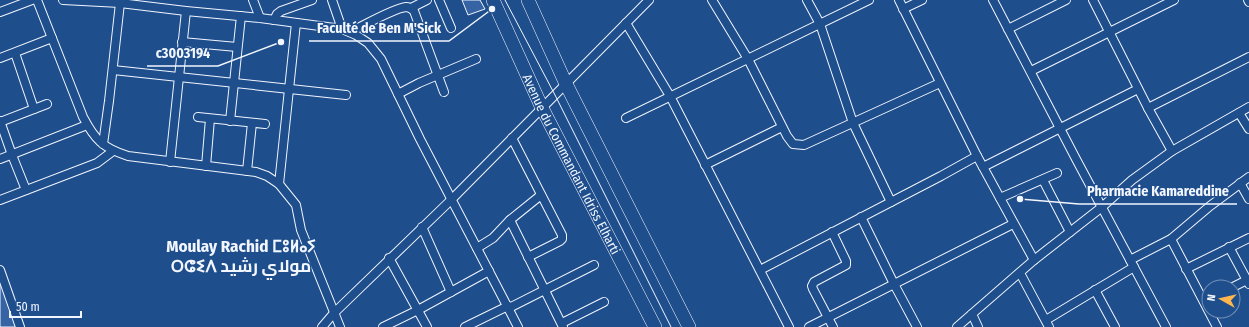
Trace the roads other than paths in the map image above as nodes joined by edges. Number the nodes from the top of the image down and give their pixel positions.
1 (32, 0) edge
2 (37, 0) edge
3 (63, 0) edge
4 (253, 0) edge
5 (312, 0) edge
6 (332, 0) edge
7 (427, 0) edge
8 (439, 0) edge
9 (493, 0) edge
10 (528, 0) edge
11 (649, 0) edge
12 (712, 0) edge
13 (807, 0) edge
14 (869, 0) edge
15 (899, 0) edge
16 (922, 0) edge
17 (993, 0) edge
18 (1066, 0) edge
19 (1093, 0) edge
20 (1174, 0) edge
21 (120, 3) junction
22 (410, 8) junction
23 (903, 9) junction
24 (0, 11) edge
25 (186, 11) junction
26 (241, 16) junction
27 (260, 18) junction
28 (274, 20) junction
29 (296, 23) junction
30 (626, 23) junction
31 (820, 24) junction
32 (342, 28) junction
33 (451, 28) dead end
34 (1008, 29) junction
35 (350, 32) junction
36 (1110, 33) junction
37 (52, 38) junction
38 (182, 42) junction
39 (237, 47) junction
40 (14, 53) junction
41 (1249, 57) edge
42 (0, 58) edge
43 (476, 59) dead end
44 (748, 59) junction
45 (113, 70) junction
46 (1031, 71) junction
47 (438, 75) junction
48 (178, 77) junction
49 (940, 83) junction
50 (234, 84) junction
51 (566, 84) junction
52 (289, 89) junction
53 (1138, 89) junction
54 (444, 92) dead end
55 (398, 94) junction
56 (346, 95) dead end
57 (670, 96) junction
58 (47, 104) dead end
59 (1249, 107) edge
60 (542, 108) junction
61 (1148, 108) junction
62 (34, 109) junction
63 (1239, 113) junction
64 (198, 117) dead end
65 (626, 118) dead end
66 (210, 119) junction
67 (230, 121) junction
68 (0, 122) edge
69 (252, 123) junction
70 (853, 123) junction
71 (265, 124) dead end
72 (87, 125) junction
73 (782, 127) junction
74 (1060, 127) junction
75 (1249, 129) edge
76 (512, 138) junction
77 (102, 144) junction
78 (113, 151) junction
79 (1172, 151) junction
80 (12, 155) junction
81 (977, 156) junction
82 (0, 159) edge
83 (170, 162) junction
84 (206, 166) junction
85 (705, 166) junction
86 (983, 167) junction
87 (247, 171) junction
88 (1057, 173) dead end
89 (1249, 177) edge
90 (1043, 180) junction
91 (1240, 183) junction
92 (280, 184) junction
93 (26, 190) junction
94 (541, 195) junction
95 (1000, 198) junction
96 (452, 199) junction
97 (0, 200) edge
98 (1249, 200) edge
99 (891, 202) junction
100 (1102, 206) junction
101 (861, 217) junction
102 (510, 220) junction
103 (1013, 224) junction
104 (422, 227) junction
105 (832, 232) junction
106 (1070, 232) junction
107 (1249, 238) edge
108 (1171, 239) junction
109 (1229, 247) junction
110 (477, 248) junction
111 (528, 257) junction
112 (389, 258) junction
113 (1034, 260) junction
114 (1132, 263) junction
115 (594, 265) dead end
116 (1186, 268) junction
117 (0, 270) edge
118 (760, 270) junction
119 (490, 271) junction
120 (1020, 272) junction
121 (1248, 282) edge
122 (894, 284) junction
123 (545, 290) junction
124 (1095, 290) junction
125 (451, 292) junction
126 (1201, 292) edge
127 (604, 302) dead end
128 (509, 307) junction
129 (418, 310) junction
130 (334, 313) junction
131 (972, 314) junction
132 (828, 318) junction
133 (1048, 323) edge
134 (562, 325) edge
135 (20, 327) edge
136 (322, 327) edge
137 (340, 327) edge
138 (383, 327) edge
139 (427, 327) edge
140 (465, 327) edge
141 (518, 327) edge
142 (655, 327) edge
143 (689, 327) edge
144 (789, 327) edge
145 (809, 327) edge
146 (832, 327) edge
147 (917, 327) edge
148 (957, 327) edge
149 (978, 327) edge
150 (1115, 327) edge
151 (1166, 327) edge

1 - 24 street
2 - 37 street
3 - 21 street
4 - 27 street
5 - 28 street
6 - 32 street
7 - 22 street
8 - 33 street
9 - 60 main road, Avenue du Commandant Idriss Elharti
10 - 51 main road
11 - 30 street
12 - 44 street
13 - 31 street
14 - 31 street
15 - 23 street
16 - 23 street
17 - 34 street
18 - 34 street
19 - 36 street
20 - 36 street
21 - 25 street
21 - 45 street
22 - 35 street
22 - 47 street
23 - 49 street
25 - 26 street
25 - 38 street
26 - 27 street
26 - 39 street
27 - 28 street
28 - 29 street
29 - 32 street
29 - 52 street
30 - 51 street
30 - 57 street
31 - 44 street
31 - 70 street
32 - 35 street
34 - 46 street
35 - 55 street
36 - 46 street
36 - 53 street
37 - 40 street
37 - 72 street
38 - 39 street
38 - 48 street
39 - 50 street
40 - 42 street
40 - 62 street
41 - 61 street
43 - 47 street
44 - 57 street
44 - 73 street
45 - 48 street
45 - 77 street
46 - 74 street
47 - 54 street
47 - 55 street
48 - 50 street
48 - 83 street
49 - 70 street
49 - 81 street
50 - 52 street
50 - 67 street
51 - 60 street
51 - 143 main road
52 - 56 street
52 - 92 street
53 - 61 street
53 - 74 street
55 - 96 street
57 - 65 street
57 - 85 street
58 - 62 street
59 - 63 street
60 - 76 street
60 - 142 main road, Avenue du Commandant Idriss Elharti
61 - 79 street
62 - 68 street
63 - 75 street
63 - 79 street
64 - 66 street
66 - 67 street
66 - 84 street
67 - 69 street
68 - 80 street
69 - 71 street
69 - 87 street
70 - 73 street
70 - 99 street
72 - 77 street
72 - 80 street
73 - 85 street
74 - 86 street
74 - 100 street
76 - 94 street
76 - 96 street
77 - 78 street
78 - 83 street
78 - 93 street
79 - 100 street
80 - 82 street
80 - 93 street
81 - 86 street
81 - 99 street
83 - 84 street
84 - 87 street
85 - 118 street
86 - 95 street
87 - 92 street
88 - 90 street
89 - 91 street
90 - 95 street
90 - 106 street
91 - 98 street
91 - 108 street
92 - 130 street
93 - 97 street
94 - 102 street
94 - 111 street
95 - 103 street
96 - 104 street
96 - 110 street
99 - 101 street
100 - 106 street
100 - 114 street
101 - 105 street
101 - 122 street
102 - 110 street
102 - 111 street
103 - 113 street
103 - 122 street
104 - 112 street
104 - 125 street
105 - 118 street
105 - 132 street
106 - 113 street
107 - 109 street
108 - 114 street
108 - 116 street
109 - 116 street
109 - 121 street
110 - 119 street
111 - 123 street
112 - 129 street
112 - 130 street
113 - 120 street
114 - 124 street
114 - 151 street
115 - 123 street
116 - 126 street
117 - 135 street
118 - 144 street
119 - 125 street
119 - 128 street
120 - 131 street
120 - 133 street
122 - 132 street
122 - 147 street
123 - 128 street
123 - 134 street
124 - 133 street
124 - 150 street
125 - 129 street
127 - 134 street
128 - 140 street
128 - 141 street
129 - 138 street
129 - 139 street
130 - 136 street
130 - 137 street
131 - 148 street
131 - 149 street
132 - 145 street
132 - 146 street

